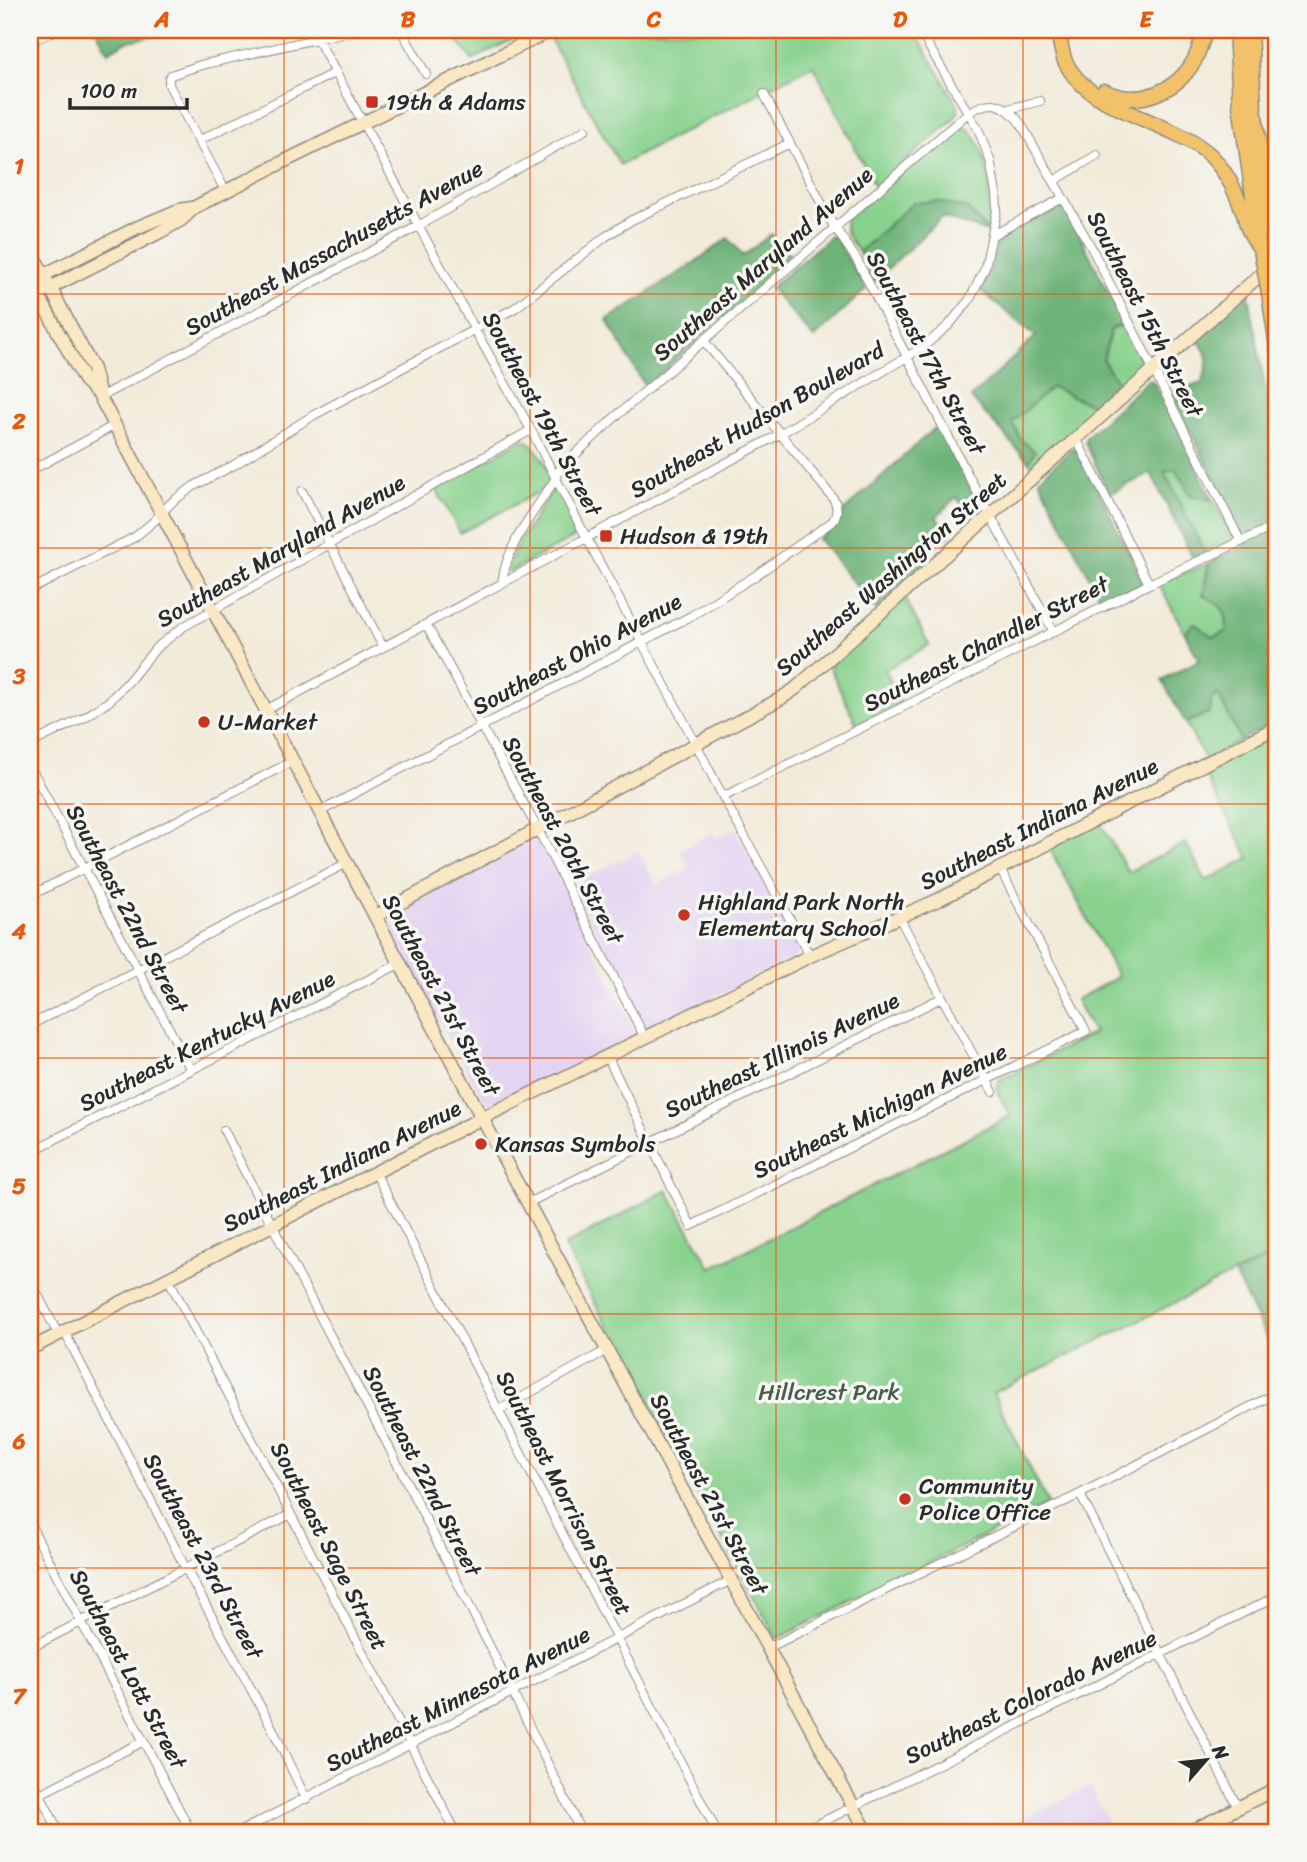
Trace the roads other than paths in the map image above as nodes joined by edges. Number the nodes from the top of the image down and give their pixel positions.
1 (57, 30) edge
2 (355, 30) edge
3 (401, 30) edge
4 (552, 30) edge
5 (919, 30) edge
6 (1058, 30) edge
7 (1065, 30) edge
8 (1206, 30) edge
9 (1236, 30) edge
10 (1250, 30) edge
11 (317, 38) junction
12 (30, 42) edge
13 (335, 72) junction
14 (426, 74) dead end
15 (764, 94) dead end
16 (1040, 101) dead end
17 (1008, 109) junction
18 (968, 113) junction
19 (363, 122) junction
20 (585, 130) dead end
21 (198, 141) junction
22 (790, 143) junction
23 (1097, 155) dead end
24 (1054, 181) junction
25 (226, 192) junction
26 (1063, 198) junction
27 (195, 207) junction
28 (420, 225) junction
29 (835, 227) junction
30 (993, 235) junction
31 (30, 248) edge
32 (1261, 250) junction
33 (1277, 262) edge
34 (44, 274) junction
35 (30, 281) edge
36 (51, 287) junction
37 (34, 296) edge
38 (475, 330) junction
39 (704, 341) junction
40 (1277, 347) edge
41 (906, 357) junction
42 (1153, 370) junction
43 (100, 397) junction
44 (115, 425) junction
45 (531, 430) junction
46 (780, 434) junction
47 (1076, 438) junction
48 (30, 471) edge
49 (556, 478) junction
50 (302, 491) dead end
51 (162, 513) junction
52 (990, 515) junction
53 (1268, 529) dead end
54 (586, 537) junction
55 (1241, 541) junction
56 (328, 544) junction
57 (502, 583) junction
58 (1149, 584) junction
59 (30, 590) edge
60 (213, 608) junction
61 (426, 624) junction
62 (1054, 632) junction
63 (642, 641) junction
64 (383, 648) junction
65 (266, 710) junction
66 (481, 726) junction
67 (1277, 727) edge
68 (30, 744) edge
69 (696, 744) junction
70 (293, 761) junction
71 (30, 766) edge
72 (723, 797) junction
73 (321, 811) junction
74 (537, 828) junction
75 (347, 863) junction
76 (84, 868) junction
77 (1000, 869) junction
78 (30, 896) edge
79 (376, 916) junction
80 (899, 917) junction
81 (810, 956) junction
82 (401, 963) junction
83 (138, 970) junction
84 (941, 998) junction
85 (30, 1025) edge
86 (645, 1038) junction
87 (607, 1056) junction
88 (191, 1070) junction
89 (986, 1080) junction
90 (993, 1092) dead end
91 (482, 1118) junction
92 (224, 1130) dead end
93 (649, 1142) junction
94 (30, 1152) edge
95 (375, 1172) junction
96 (528, 1203) junction
97 (271, 1226) junction
98 (169, 1278) junction
99 (30, 1280) edge
100 (61, 1333) junction
101 (30, 1349) edge
102 (607, 1350) junction
103 (1277, 1394) edge
104 (499, 1410) junction
105 (1080, 1494) junction
106 (291, 1514) junction
107 (30, 1524) edge
108 (186, 1569) junction
109 (731, 1580) junction
110 (1277, 1596) edge
111 (81, 1621) junction
112 (617, 1638) junction
113 (30, 1648) edge
114 (768, 1648) junction
115 (1160, 1654) junction
116 (513, 1691) junction
117 (144, 1741) junction
118 (410, 1744) junction
119 (30, 1775) edge
120 (1277, 1788) edge
121 (39, 1794) junction
122 (30, 1799) edge
123 (306, 1799) junction
124 (853, 1807) junction
125 (1238, 1808) junction
126 (59, 1832) edge
127 (191, 1832) edge
128 (239, 1832) edge
129 (457, 1832) edge
130 (581, 1832) edge
131 (717, 1832) edge
132 (802, 1832) edge
133 (867, 1832) edge
134 (1190, 1832) edge

1 - 12 street
2 - 11 street
3 - 14 street
4 - 19 main road
5 - 18 street
6 - 32 highway
7 - 8 highway
9 - 32 highway
10 - 33 highway, bridge
11 - 13 street, Southeast 19th Street
11 - 21 street
13 - 19 street, Southeast 19th Street
13 - 21 street
15 - 22 street, Southeast 17th Street
16 - 17 street, Southeast Maryland Avenue
17 - 18 street, Southeast Maryland Avenue
17 - 24 street, Southeast 15th Street
18 - 29 street, Southeast Maryland Avenue
18 - 30 street, Southeast Hudson Boulevard
19 - 25 main road
19 - 28 street, Southeast 19th Street
20 - 28 street, Southeast Massachusetts Avenue
21 - 25 street
22 - 29 street, Southeast 17th Street
22 - 38 street
23 - 24 street
24 - 26 street, Southeast 15th Street
25 - 27 main road
26 - 30 street
26 - 42 street, Southeast 15th Street
27 - 34 main road
27 - 36 main road
28 - 38 street, Southeast 19th Street
28 - 43 street, Southeast Massachusetts Avenue
29 - 39 street, Southeast Maryland Avenue
29 - 41 street, Southeast 17th Street
30 - 41 street, Southeast Hudson Boulevard
31 - 34 main road, Southeast 21st Street
32 - 40 highway, bridge
33 - 42 main road, Southeast Washington Street
34 - 35 main road
34 - 36 main road, Southeast 21st Street
35 - 37 main road, Southeast 21st Street
36 - 37 main road
36 - 43 main road, Southeast 21st Street
37 - 43 main road, Southeast 21st Street
38 - 45 street, Southeast 19th Street
38 - 51 street
39 - 46 street
39 - 49 street, Southeast Maryland Avenue
41 - 46 street, Southeast Hudson Boulevard
41 - 52 street, Southeast 17th Street
42 - 47 main road, Southeast Washington Street
42 - 55 street, Southeast 15th Street
43 - 44 main road, Southeast 21st Street
44 - 48 street
44 - 51 main road, Southeast 21st Street
45 - 49 street, Southeast 19th Street
45 - 56 street, Southeast Maryland Avenue
46 - 54 street, Southeast Hudson Boulevard
46 - 63 street, Southeast Ohio Avenue
47 - 52 main road, Southeast Washington Street
47 - 58 street
49 - 54 street, Southeast 19th Street
49 - 57 street, Southeast Maryland Avenue
50 - 56 street
51 - 59 street
51 - 60 main road, Southeast 21st Street
52 - 62 street, Southeast 17th Street
52 - 69 main road, Southeast Washington Street
53 - 55 street, Southeast Chandler Street
54 - 57 street, Southeast Hudson Boulevard
54 - 63 street, Southeast 19th Street
55 - 58 street, Southeast Chandler Street
56 - 60 street, Southeast Maryland Avenue
56 - 64 street
57 - 61 street, Southeast Hudson Boulevard
58 - 62 street, Southeast Chandler Street
60 - 65 main road, Southeast 21st Street
60 - 68 street, Southeast Maryland Avenue
61 - 64 street, Southeast Hudson Boulevard
61 - 66 street, Southeast 20th Street
62 - 72 street, Southeast Chandler Street
63 - 66 street, Southeast Ohio Avenue
63 - 69 street, Southeast 19th Street
64 - 65 street, Southeast Hudson Boulevard
65 - 70 main road, Southeast 21st Street
66 - 73 street, Southeast Ohio Avenue
66 - 74 street, Southeast 20th Street
67 - 77 main road, Southeast Indiana Avenue
69 - 72 street, Southeast 19th Street
69 - 74 main road, Southeast Washington Street
70 - 73 main road, Southeast 21st Street
70 - 76 street
71 - 76 street, Southeast 22nd Street
72 - 81 street, Southeast 19th Street
73 - 75 main road, Southeast 21st Street
74 - 79 main road, Southeast Washington Street
74 - 86 street, Southeast 20th Street
75 - 79 main road, Southeast 21st Street
75 - 83 street
76 - 78 street
76 - 83 street, Southeast 22nd Street
77 - 80 main road, Southeast Indiana Avenue
77 - 89 street, Southeast Michigan Avenue
79 - 82 main road, Southeast 21st Street
80 - 81 main road, Southeast Indiana Avenue
80 - 84 street
81 - 86 main road, Southeast Indiana Avenue
82 - 88 street, Southeast Kentucky Avenue
82 - 91 main road, Southeast 21st Street
83 - 85 street
83 - 88 street, Southeast 22nd Street
84 - 89 street
84 - 93 street, Southeast Illinois Avenue
86 - 87 main road, Southeast Indiana Avenue
87 - 91 main road, Southeast Indiana Avenue
87 - 93 street
88 - 94 street, Southeast Kentucky Avenue
89 - 90 street
89 - 93 street, Southeast Michigan Avenue
91 - 95 main road, Southeast Indiana Avenue
91 - 96 main road, Southeast 21st Street
92 - 97 street, Southeast 22nd Street
93 - 96 street, Southeast Illinois Avenue
95 - 97 main road, Southeast Indiana Avenue
95 - 104 street, Southeast Morrison Street
96 - 102 main road, Southeast 21st Street
97 - 98 main road, Southeast Indiana Avenue
97 - 116 street, Southeast 22nd Street
98 - 100 main road, Southeast Indiana Avenue
98 - 106 street, Southeast Sage Street
99 - 100 street, Southeast 23rd Street
100 - 101 main road, Southeast Indiana Avenue
100 - 108 street, Southeast 23rd Street
102 - 104 street
102 - 109 main road, Southeast 21st Street
103 - 105 street
104 - 112 street, Southeast Morrison Street
105 - 114 street
105 - 115 street
106 - 108 street
106 - 118 street, Southeast Sage Street
107 - 111 street, Southeast Lott Street
108 - 111 street
108 - 123 street, Southeast 23rd Street
109 - 112 street, Southeast Minnesota Avenue
109 - 114 main road, Southeast 21st Street
110 - 115 street, Southeast Colorado Avenue
111 - 113 street
111 - 117 street, Southeast Lott Street
112 - 116 street, Southeast Minnesota Avenue
112 - 131 street, Southeast Morrison Street
114 - 124 main road, Southeast 21st Street
115 - 124 street, Southeast Colorado Avenue
115 - 125 street
116 - 118 street, Southeast Minnesota Avenue
116 - 130 street, Southeast 22nd Street
117 - 121 street
117 - 127 street, Southeast Lott Street
118 - 123 street, Southeast Minnesota Avenue
118 - 129 street, Southeast Sage Street
119 - 121 street
120 - 125 main road
121 - 122 street
121 - 126 street
123 - 128 street, Southeast Minnesota Avenue
124 - 132 street, Southeast Colorado Avenue
124 - 133 main road, Southeast 21st Street
125 - 134 main road

